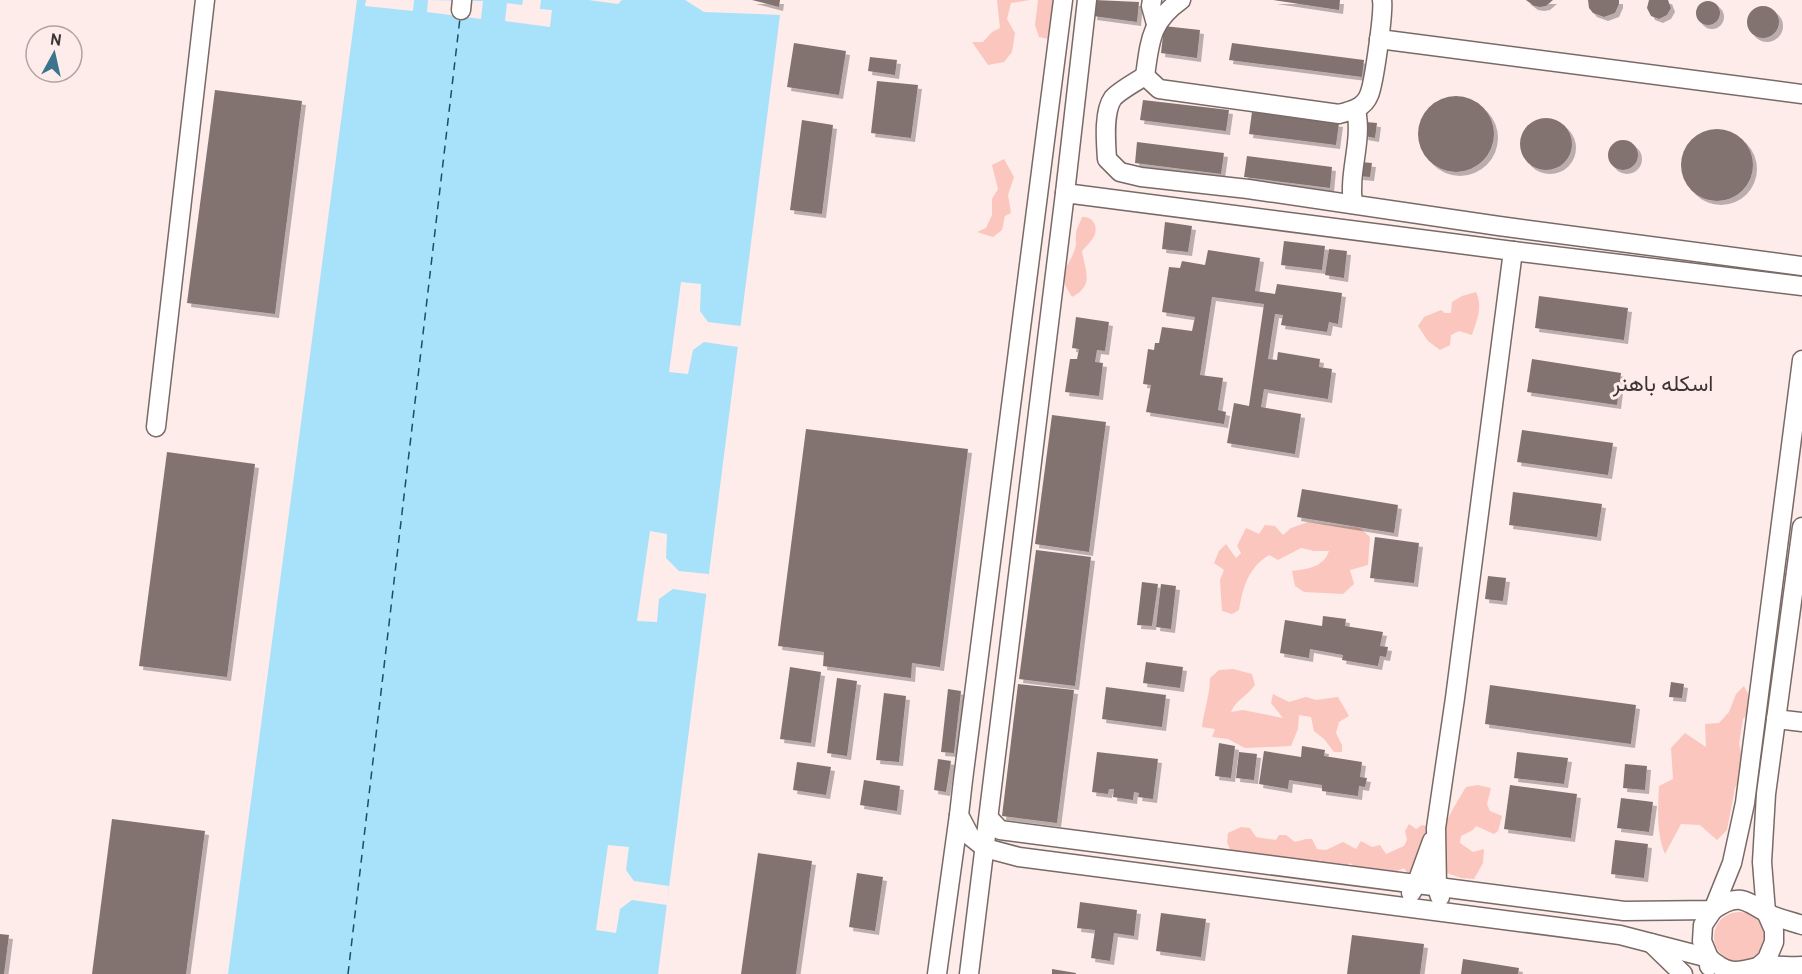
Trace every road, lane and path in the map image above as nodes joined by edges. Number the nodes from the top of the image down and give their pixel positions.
1 (205, 0) edge
2 (1063, 0) edge
3 (1087, 0) edge
4 (1152, 0) edge
5 (1181, 0) edge
6 (1382, 0) edge
7 (1156, 24) junction
8 (1378, 39) junction
9 (1145, 76) junction
10 (1802, 94) edge
11 (1356, 110) junction
12 (1065, 193) junction
13 (1353, 204) junction
14 (1513, 251) junction
15 (1802, 266) edge
16 (1802, 286) edge
17 (1802, 360) edge
18 (156, 427) dead end
19 (1802, 527) edge
20 (1795, 634) edge
21 (1776, 719) junction
22 (1802, 722) edge
23 (959, 815) junction
24 (1436, 828) junction
25 (986, 832) junction
26 (954, 855) junction
27 (1416, 885) junction
28 (1437, 888) junction
29 (1403, 906) junction
30 (1713, 910) junction
31 (1443, 911) junction
32 (1766, 912) junction
33 (1802, 925) edge
34 (1649, 942) junction
35 (1709, 966) edge
36 (1802, 966) edge
37 (1757, 970) edge
38 (937, 974) edge
39 (969, 974) edge
40 (1683, 974) edge

1 - 18 lane
2 - 23 lane
3 - 12 lane
4 - 7 lane
5 - 7 lane
6 - 8 lane
7 - 9 lane
8 - 10 lane
8 - 11 lane
9 - 11 lane
9 - 13 lane
11 - 13 lane
12 - 14 lane
12 - 25 lane
13 - 15 lane
14 - 16 lane
14 - 24 lane
17 - 30 lane
19 - 20 lane
20 - 21 lane
21 - 22 lane
21 - 32 lane
23 - 25 lane
23 - 26 lane
24 - 27 lane
24 - 28 lane
25 - 26 lane
25 - 27 lane
25 - 29 lane
25 - 39 lane
26 - 38 lane
27 - 28 lane
27 - 29 lane
28 - 30 lane
28 - 31 lane
29 - 31 lane
30 - 32 lane
30 - 35 lane
31 - 34 lane
32 - 33 lane
32 - 37 lane
34 - 35 lane
34 - 40 lane
35 - 37 lane
36 - 37 lane

